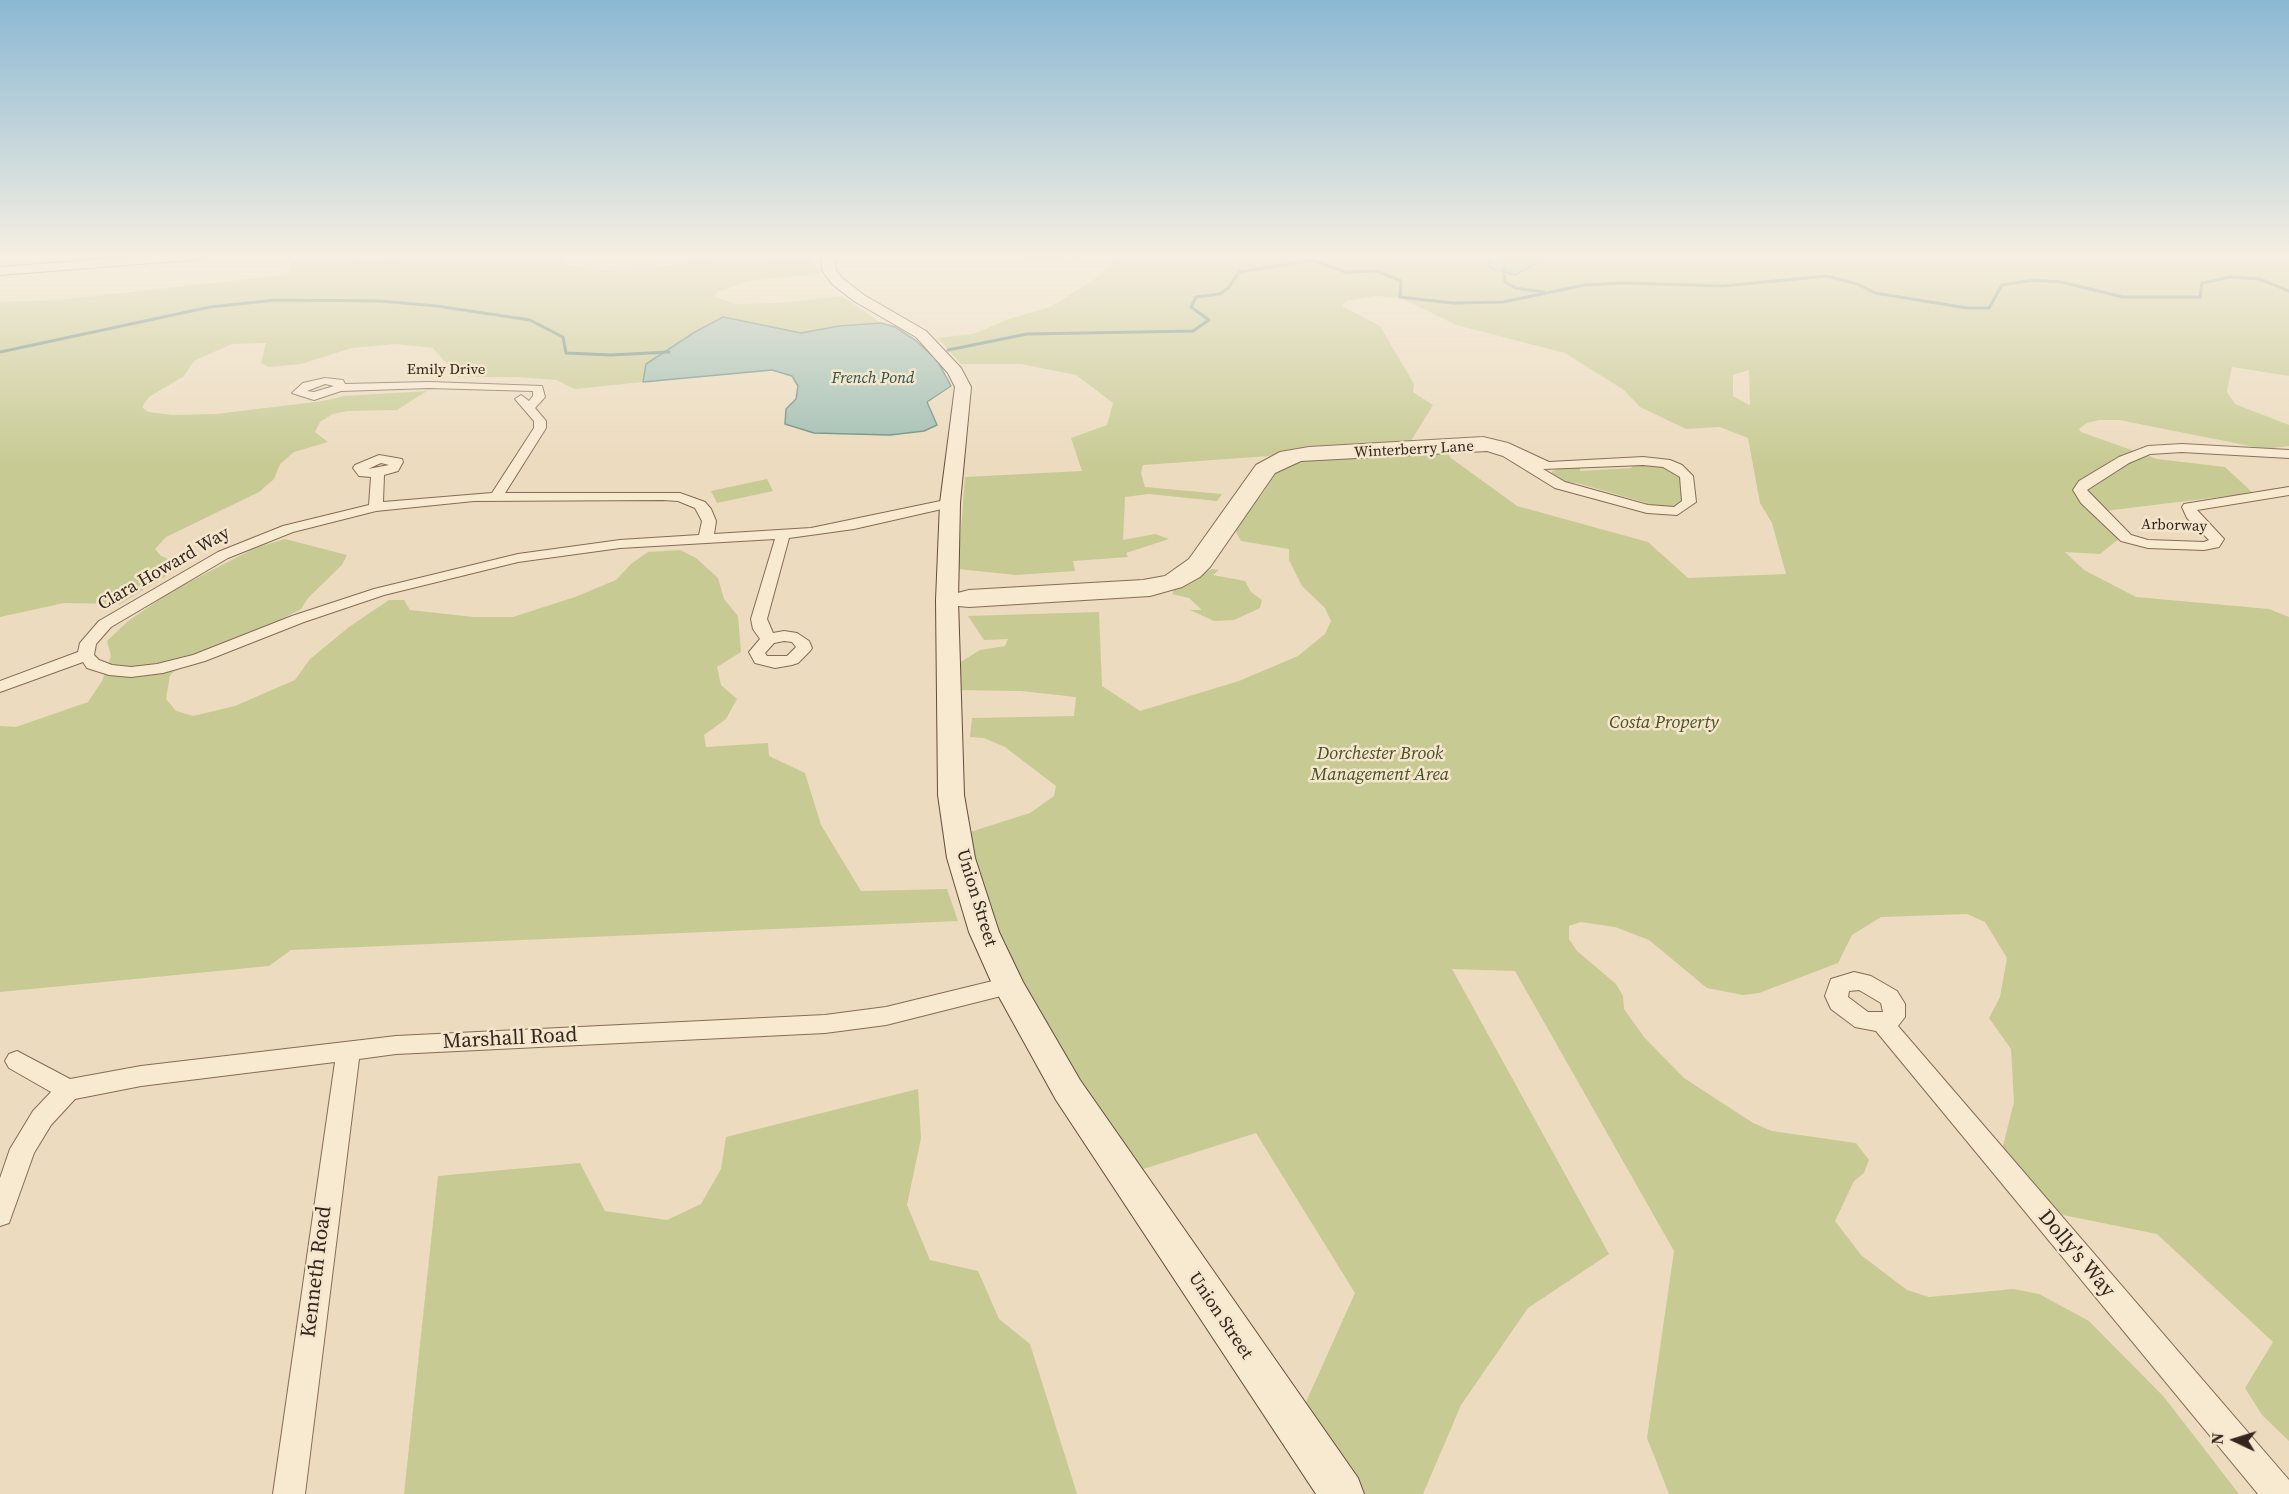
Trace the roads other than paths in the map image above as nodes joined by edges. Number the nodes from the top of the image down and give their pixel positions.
1 (905, 325) edge
2 (517, 387) junction
3 (339, 388) dead end
4 (529, 407) junction
5 (2289, 454) edge
6 (1545, 470) junction
7 (378, 473) dead end
8 (2289, 492) edge
9 (496, 497) junction
10 (950, 503) junction
11 (376, 507) junction
12 (783, 534) junction
13 (706, 538) junction
14 (947, 600) junction
15 (770, 639) dead end
16 (86, 655) junction
17 (0, 687) edge
18 (1009, 986) junction
19 (1882, 1023) dead end
20 (348, 1051) junction
21 (17, 1061) dead end
22 (68, 1090) junction
23 (0, 1214) edge
24 (2275, 1491) edge
25 (289, 1494) edge
26 (1342, 1494) edge

1 - 10 main road, Union Street
2 - 3 street, Emily Drive
2 - 4 street, Emily Drive
2 - 4 street, Emily Drive
4 - 9 street, Emily Drive
5 - 8 street, Arborway
6 - 6 street, Winterberry Lane
6 - 14 street, Winterberry Lane
7 - 11 street
9 - 11 street, Clara Howard Way
9 - 13 street, Clara Howard Way
10 - 12 street
10 - 14 main road, Union Street
11 - 16 street, Clara Howard Way
12 - 13 street
12 - 15 street
13 - 16 street
14 - 18 main road, Union Street
16 - 17 street
18 - 20 street, Marshall Road
18 - 26 main road, Union Street
19 - 24 street, Dolly's Way
20 - 22 street, Marshall Road
20 - 25 street, Kenneth Road
21 - 22 street
22 - 23 street

